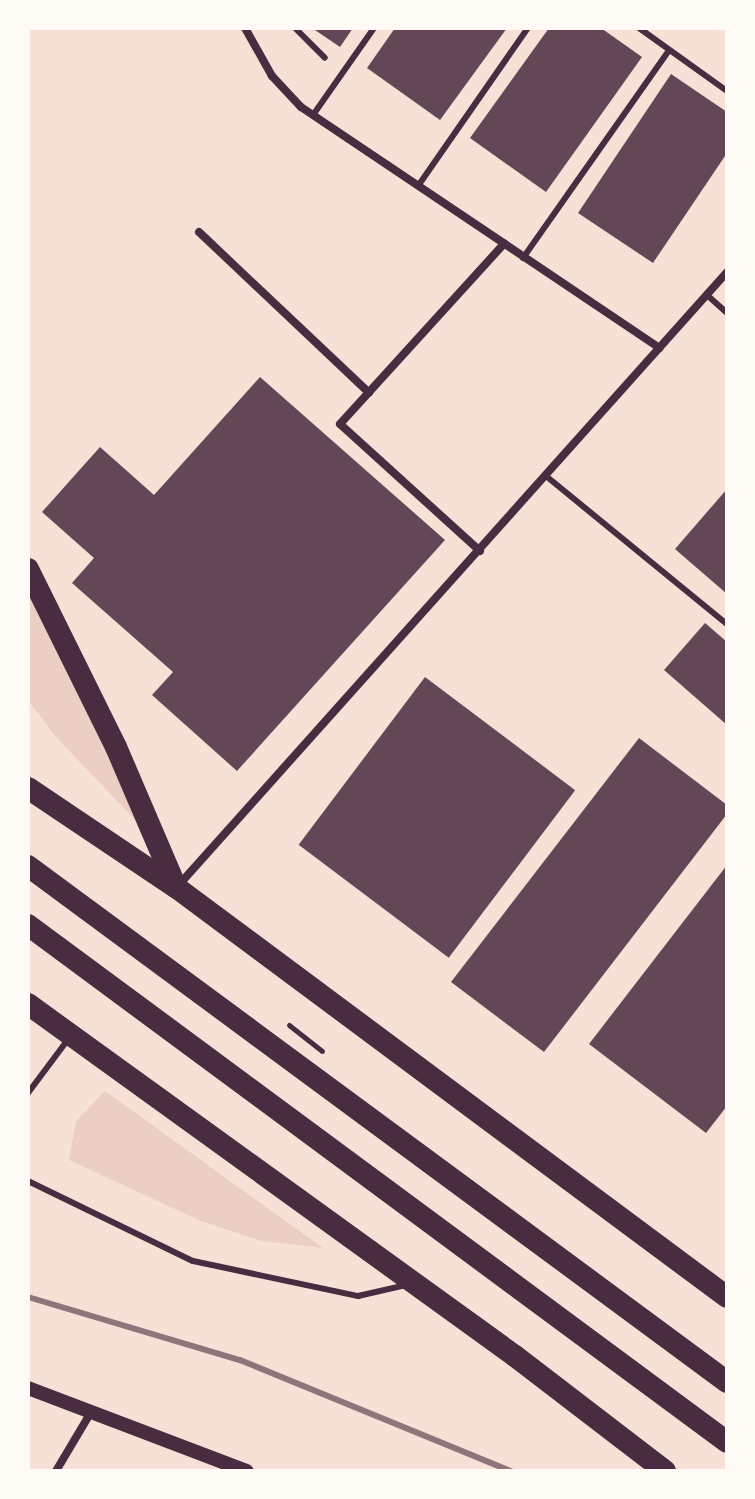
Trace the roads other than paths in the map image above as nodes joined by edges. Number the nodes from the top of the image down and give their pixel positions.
1 (245, 28) edge
2 (295, 28) edge
3 (374, 28) edge
4 (528, 28) edge
5 (639, 28) edge
6 (669, 50) junction
7 (325, 58) dead end
8 (727, 91) edge
9 (313, 115) junction
10 (417, 187) junction
11 (199, 232) dead end
12 (504, 244) junction
13 (523, 258) junction
14 (727, 272) edge
15 (707, 295) junction
16 (727, 313) edge
17 (660, 348) junction
18 (369, 393) junction
19 (546, 476) junction
20 (480, 551) junction
21 (28, 569) edge
22 (727, 624) edge
23 (28, 767) edge
24 (28, 788) edge
25 (38, 803) edge
26 (28, 866) edge
27 (177, 888) junction
28 (28, 925) edge
29 (28, 1004) edge
30 (70, 1035) junction
31 (28, 1093) edge
32 (28, 1181) edge
33 (413, 1283) junction
34 (727, 1297) edge
35 (727, 1382) edge
36 (28, 1388) edge
37 (91, 1412) junction
38 (727, 1442) edge
39 (56, 1471) edge
40 (247, 1471) edge
41 (665, 1471) edge

1 - 9 street
2 - 7 lane
3 - 9 lane
4 - 10 lane
5 - 6 lane
6 - 8 lane
6 - 13 lane
9 - 10 street
10 - 12 street
11 - 18 street
12 - 13 street
12 - 18 street
13 - 17 street
14 - 15 street
15 - 16 lane
15 - 17 street
17 - 19 street
18 - 20 street
19 - 20 street
19 - 22 lane
20 - 27 street
21 - 27 highway
23 - 25 highway
24 - 25 highway
25 - 27 highway
26 - 35 highway
27 - 34 highway
28 - 38 highway
29 - 30 highway
30 - 31 lane
30 - 33 highway
32 - 33 lane
33 - 41 highway
36 - 37 street
37 - 39 street
37 - 40 street

